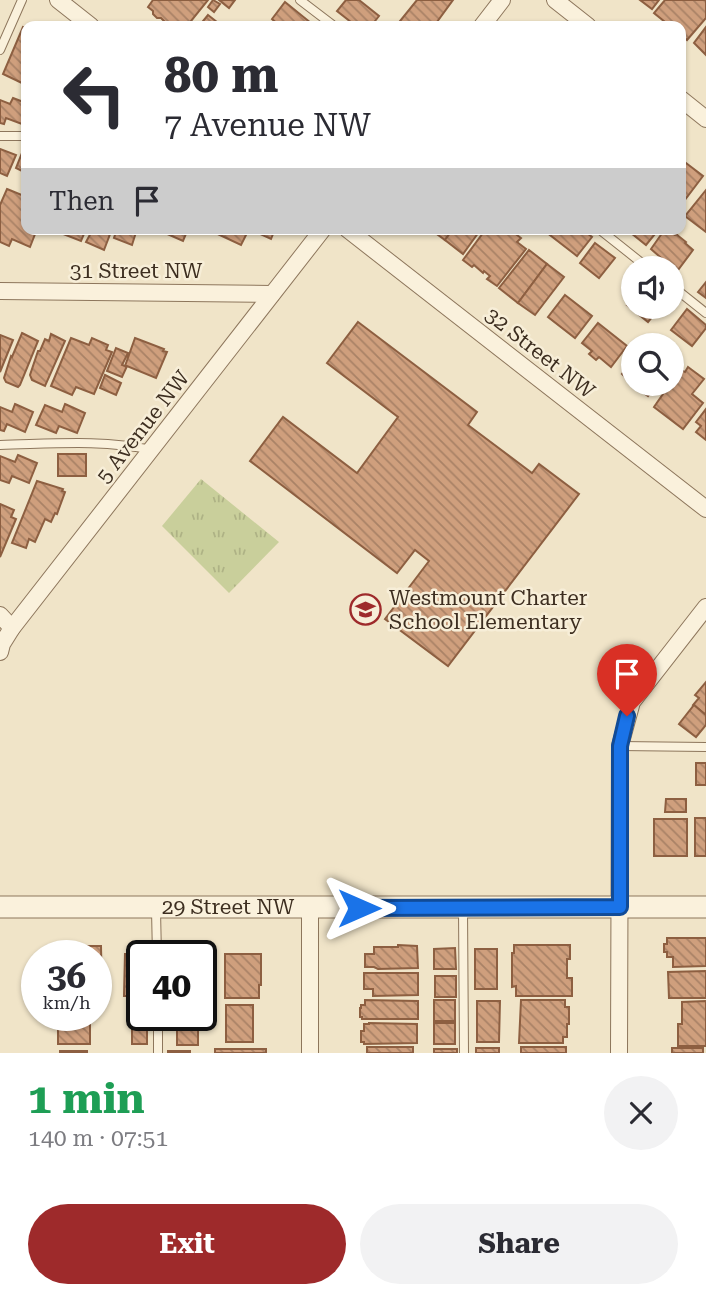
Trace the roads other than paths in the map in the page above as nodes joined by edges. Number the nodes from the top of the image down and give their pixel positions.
1 (22, 0) edge
2 (58, 0) edge
3 (300, 0) edge
4 (502, 0) edge
5 (555, 0) edge
6 (85, 21) edge
7 (327, 21) edge
8 (486, 21) edge
9 (582, 21) edge
10 (0, 50) edge
11 (686, 103) edge
12 (706, 118) edge
13 (0, 136) edge
14 (21, 136) edge
15 (318, 235) edge
16 (355, 235) edge
17 (607, 235) edge
18 (633, 256) edge
19 (0, 292) edge
20 (272, 294) junction
21 (684, 296) edge
22 (706, 313) edge
23 (0, 445) edge
24 (152, 450) junction
25 (706, 509) edge
26 (706, 607) edge
27 (0, 615) edge
28 (12, 628) junction
29 (0, 652) edge
30 (620, 746) junction
31 (706, 747) edge
32 (620, 907) junction
33 (706, 907) edge
34 (0, 908) edge
35 (156, 908) junction
36 (310, 908) junction
37 (463, 908) junction
38 (157, 940) edge
39 (158, 1031) edge
40 (158, 1053) edge
41 (310, 1053) edge
42 (464, 1053) edge
43 (619, 1053) edge

1 - 10 lane
2 - 6 street
3 - 7 lane
4 - 8 street
5 - 9 street
11 - 12 street
13 - 14 lane
15 - 20 street, 5 Avenue NW
16 - 25 street, 32 Street NW
17 - 18 lane
19 - 20 street, 31 Street NW
20 - 24 street, 5 Avenue NW
21 - 22 lane
23 - 24 lane
24 - 28 street, 5 Avenue NW
26 - 30 street
27 - 28 street
28 - 29 street, 5 Avenue NW
30 - 31 lane
30 - 32 street
32 - 33 street, 29 Street NW
32 - 37 street, 29 Street NW
32 - 43 street
34 - 35 street, 29 Street NW
35 - 36 street, 29 Street NW
35 - 38 lane
36 - 37 street, 29 Street NW
36 - 41 street
37 - 42 lane
39 - 40 lane

